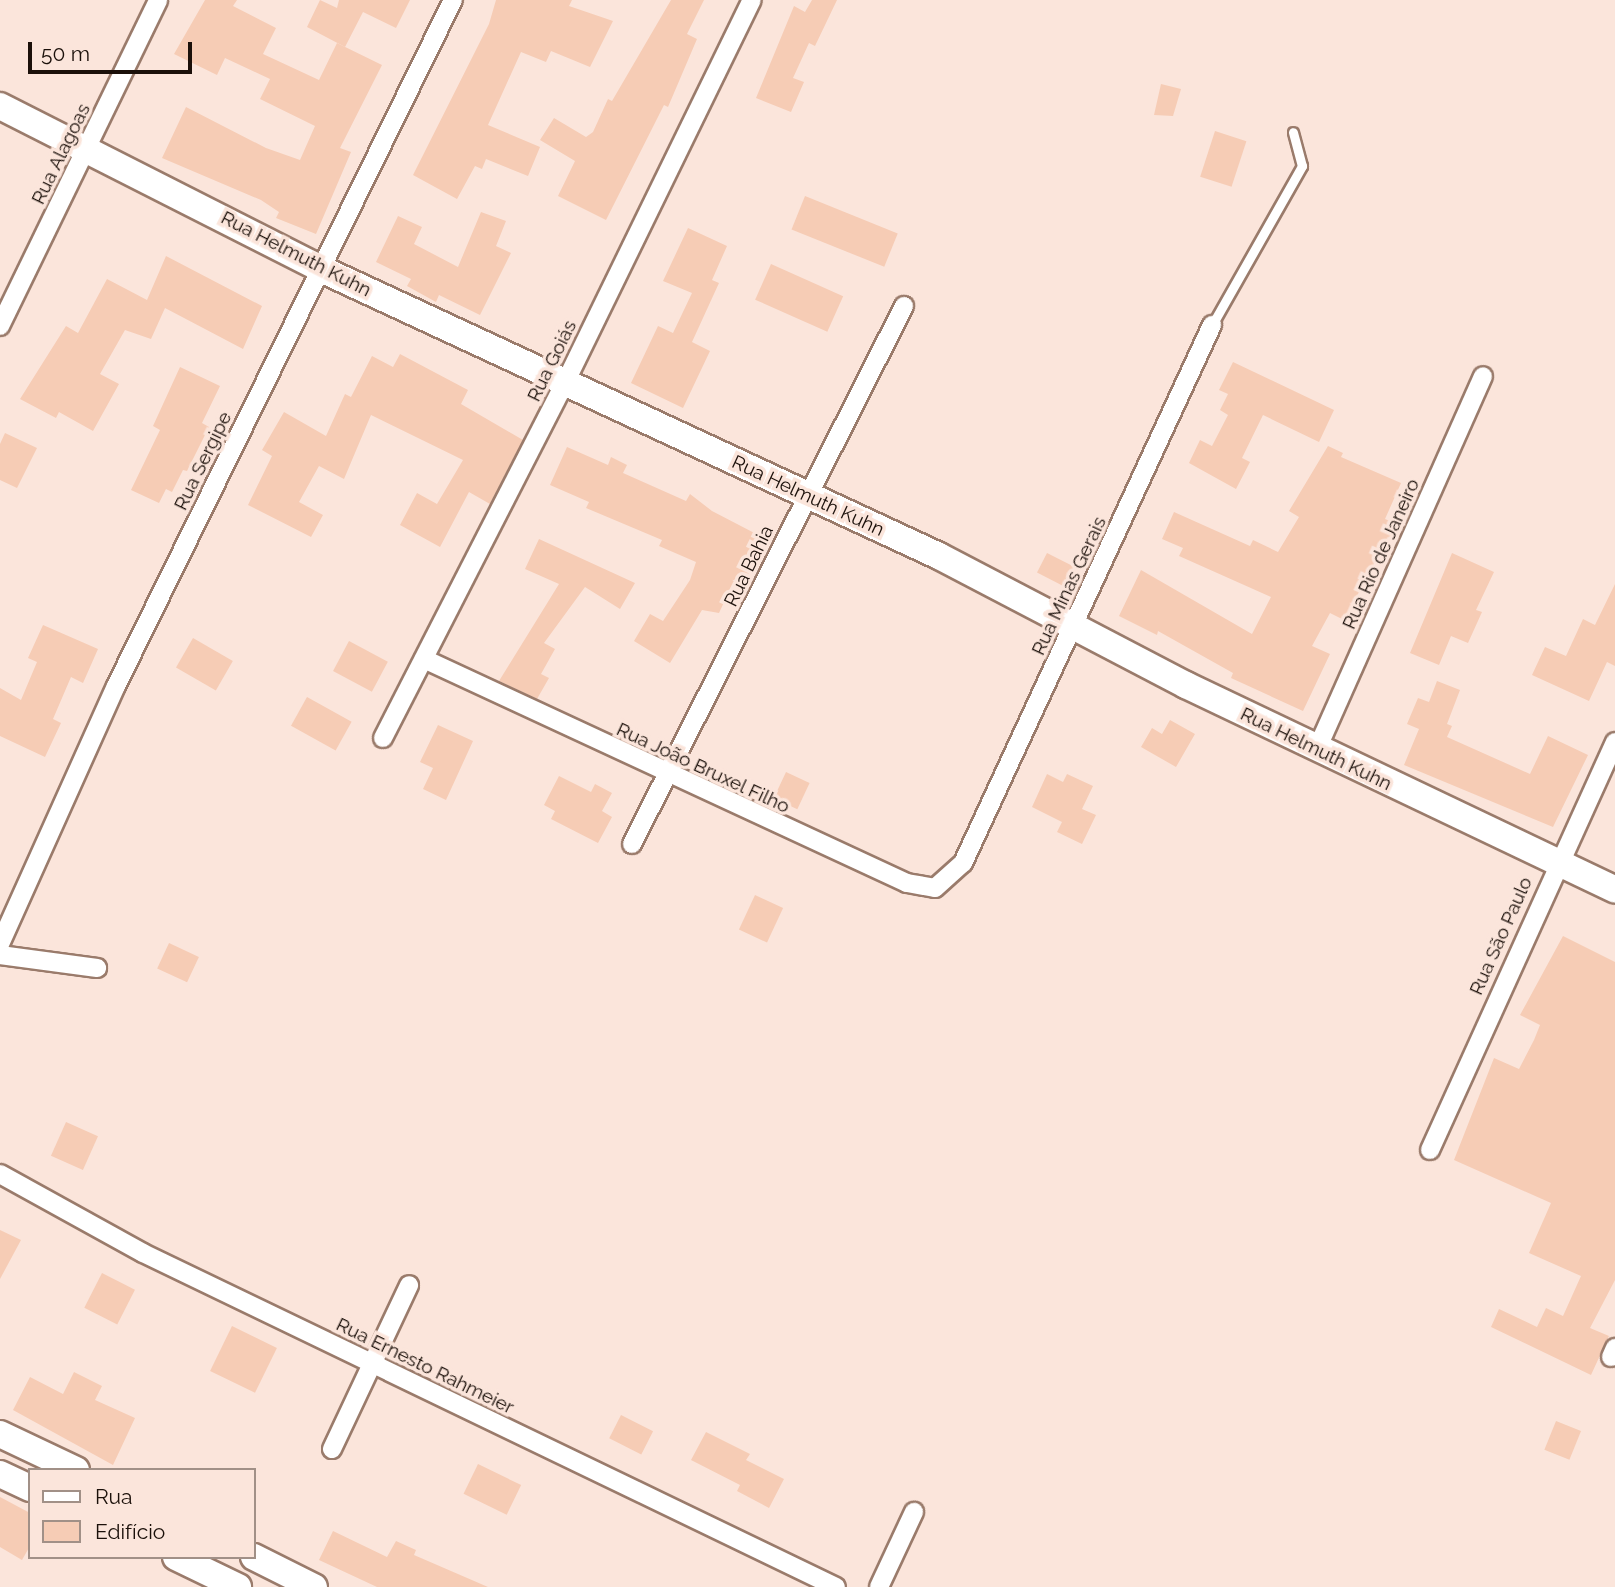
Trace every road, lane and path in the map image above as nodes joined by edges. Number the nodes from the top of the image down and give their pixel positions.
1 (158, 0) edge
2 (453, 0) edge
3 (752, 0) edge
4 (0, 106) edge
5 (1293, 132) dead end
6 (88, 147) junction
7 (321, 269) junction
8 (904, 306) dead end
9 (1212, 325) joint
10 (0, 326) edge
11 (1483, 376) dead end
12 (564, 385) junction
13 (807, 497) junction
14 (1073, 629) junction
15 (424, 659) junction
16 (383, 738) dead end
17 (1615, 742) edge
18 (1317, 750) junction
19 (668, 776) junction
20 (632, 844) dead end
21 (1557, 862) junction
22 (963, 863) joint
23 (1615, 890) edge
24 (0, 944) edge
25 (0, 955) edge
26 (97, 968) dead end
27 (1430, 1150) dead end
28 (0, 1174) edge
29 (409, 1285) dead end
30 (372, 1364) junction
31 (0, 1434) edge
32 (332, 1449) dead end
33 (72, 1468) edge
34 (0, 1474) edge
35 (28, 1487) edge
36 (914, 1512) dead end
37 (180, 1559) edge
38 (256, 1559) edge
39 (276, 1579) edge
40 (238, 1587) edge
41 (314, 1587) edge
42 (836, 1587) edge
43 (879, 1587) edge

1 - 6 street, Rua Alagoas
2 - 7 street, Rua Sergipe
3 - 12 street, Rua Goiás
4 - 6 main road, Rua Helmuth Kuhn
5 - 9 lane
6 - 7 main road, Rua Helmuth Kuhn
6 - 10 street, Rua Alagoas
7 - 12 main road, Rua Helmuth Kuhn
7 - 24 street, Rua Sergipe
8 - 13 street, Rua Bahia
9 - 14 street, Rua Minas Gerais
11 - 18 street, Rua Rio de Janeiro
12 - 13 main road, Rua Helmuth Kuhn
12 - 15 street, Rua Goiás
13 - 14 main road, Rua Helmuth Kuhn
13 - 19 street, Rua Bahia
14 - 18 main road, Rua Helmuth Kuhn
14 - 22 street, Rua Minas Gerais
15 - 16 street, Rua Goiás
15 - 19 street, Rua João Bruxel Filho
17 - 21 street, Rua São Paulo
18 - 21 main road, Rua Helmuth Kuhn
19 - 20 street, Rua Bahia
19 - 22 street, Rua João Bruxel Filho
21 - 23 main road, Rua Helmuth Kuhn
21 - 27 street, Rua São Paulo
25 - 26 street
28 - 30 street, Rua Ernesto Rahmeier
29 - 30 street
30 - 32 street
30 - 42 street, Rua Ernesto Rahmeier
31 - 33 main road
34 - 35 main road
36 - 43 street
37 - 40 main road
38 - 39 main road
39 - 41 main road

